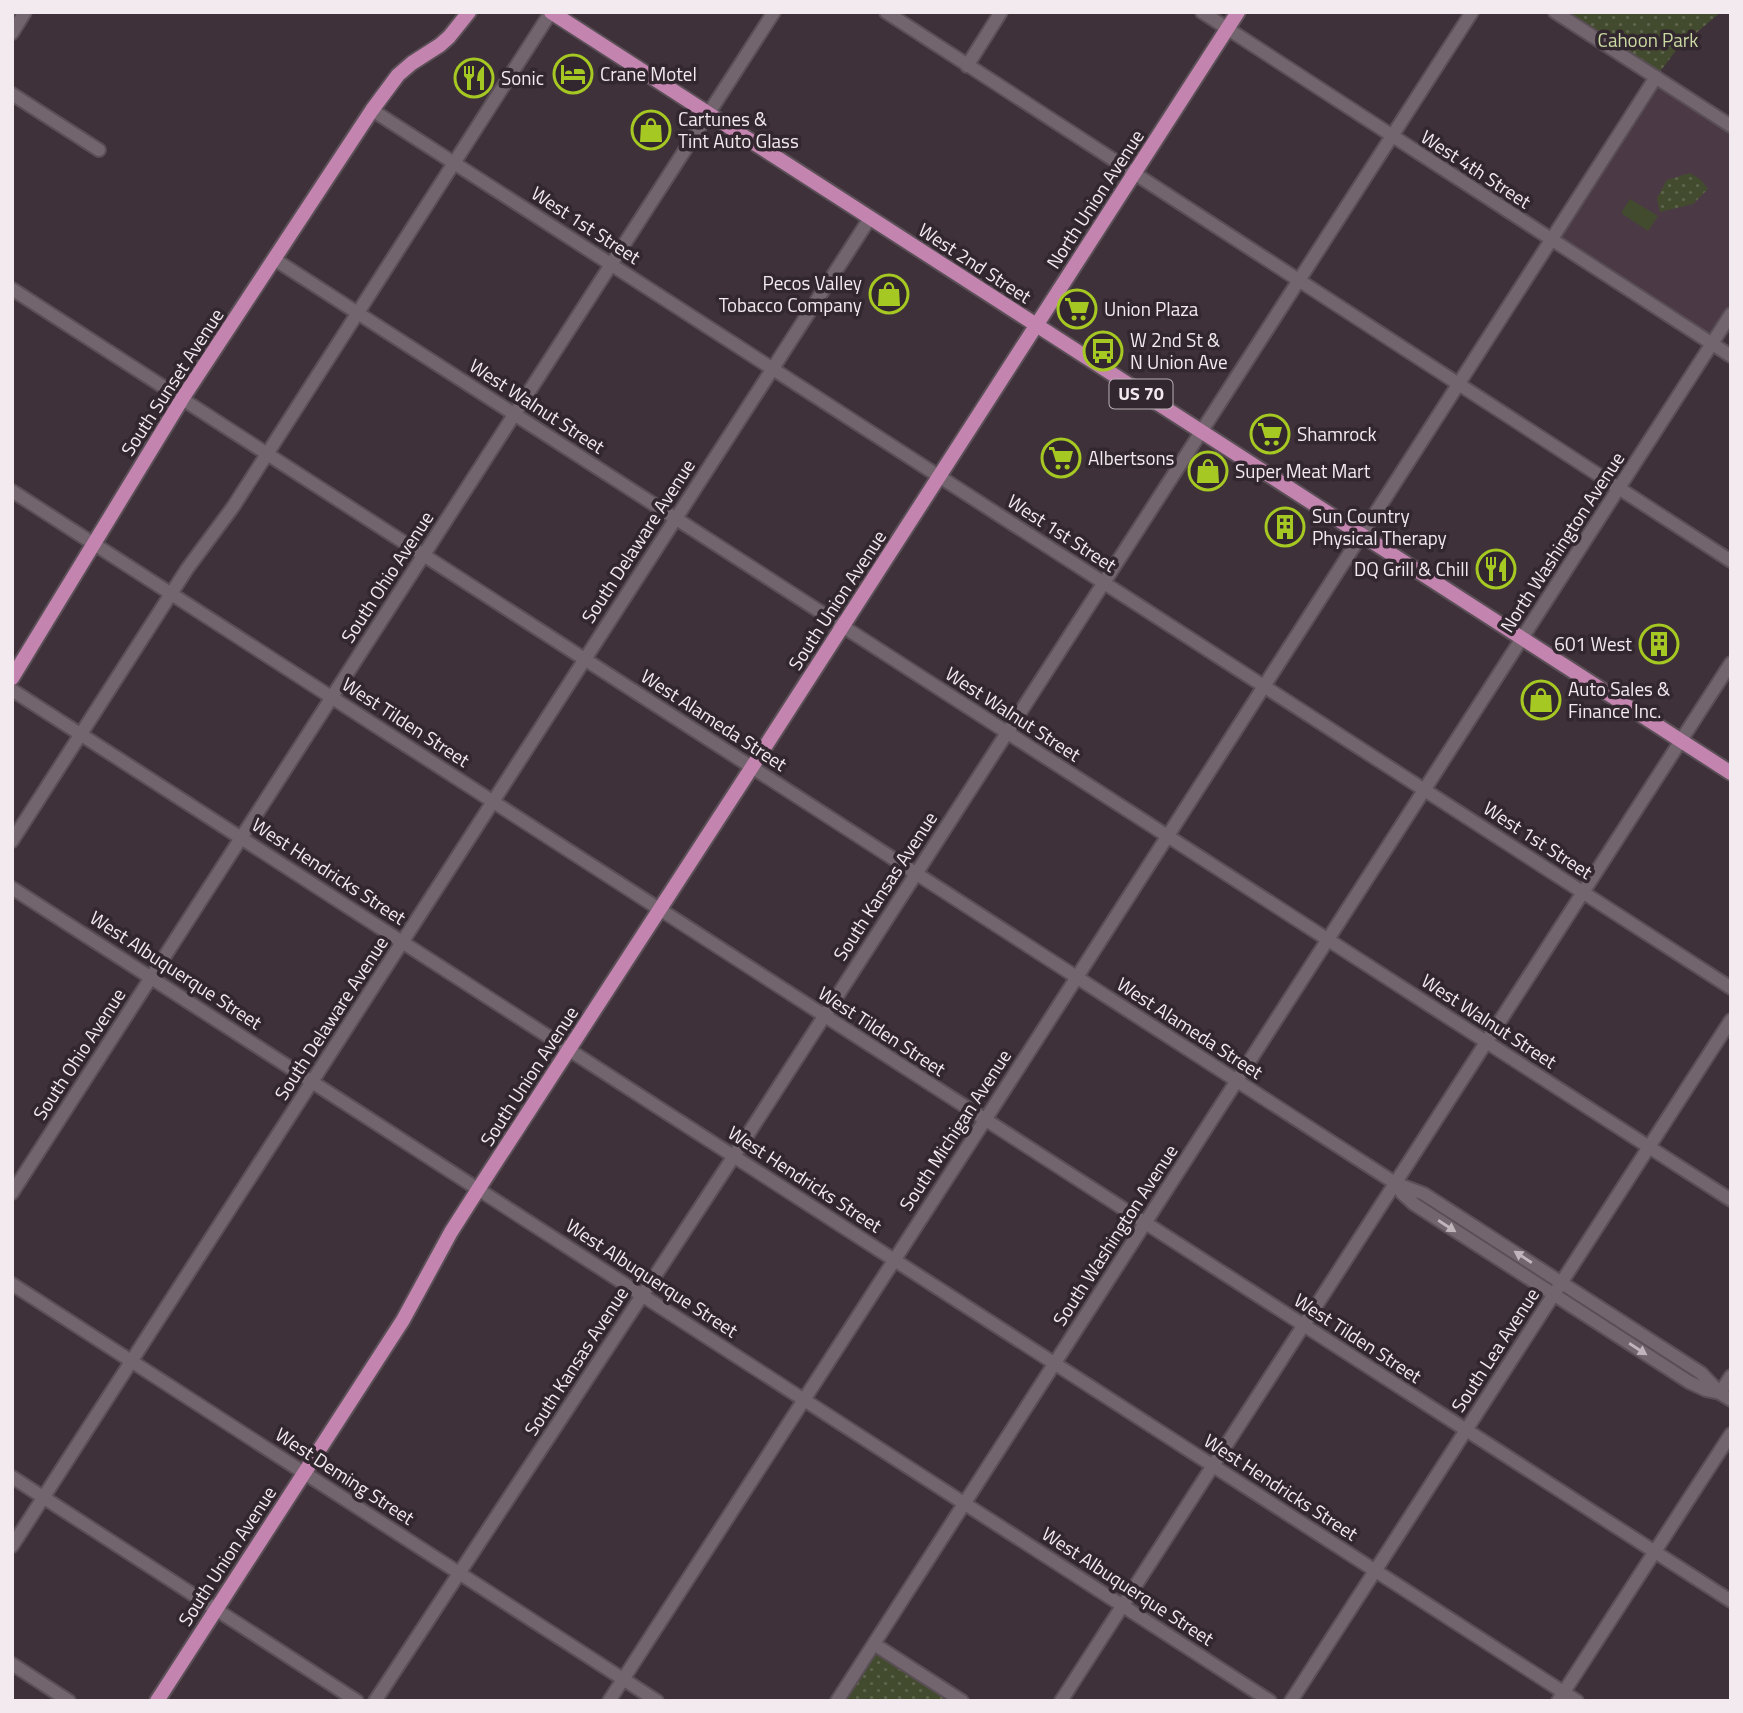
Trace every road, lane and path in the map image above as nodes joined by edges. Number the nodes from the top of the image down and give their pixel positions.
1 (25, 12) edge
2 (469, 12) edge
3 (551, 12) edge
4 (774, 12) edge
5 (886, 12) edge
6 (1001, 12) edge
7 (1202, 12) edge
8 (1238, 12) edge
9 (1472, 12) edge
10 (1555, 12) edge
11 (1228, 29) junction
12 (12, 33) edge
13 (967, 66) junction
14 (1656, 77) junction
15 (12, 94) edge
16 (372, 110) junction
17 (709, 113) junction
18 (1731, 126) edge
19 (1391, 136) junction
20 (99, 150) dead end
21 (455, 163) junction
22 (1134, 174) junction
23 (870, 218) junction
24 (1551, 240) junction
25 (274, 259) junction
26 (612, 265) junction
27 (1298, 281) junction
28 (12, 289) edge
29 (358, 313) junction
30 (1731, 314) edge
31 (1036, 326) junction
32 (1712, 344) junction
33 (1731, 356) edge
34 (772, 368) junction
35 (1459, 385) junction
36 (182, 399) junction
37 (514, 415) junction
38 (1201, 432) junction
39 (268, 454) junction
40 (939, 476) junction
41 (1619, 489) junction
42 (12, 491) edge
43 (676, 519) junction
44 (1361, 536) junction
45 (94, 544) junction
46 (424, 555) junction
47 (1731, 561) edge
48 (1105, 583) junction
49 (171, 593) junction
50 (843, 626) junction
51 (1522, 640) junction
52 (585, 659) junction
53 (1731, 663) edge
54 (12, 678) edge
55 (1264, 686) junction
56 (12, 690) edge
57 (332, 698) junction
58 (1007, 733) junction
59 (81, 735) junction
60 (1680, 741) junction
61 (752, 767) junction
62 (1731, 773) edge
63 (1425, 790) junction
64 (493, 802) junction
65 (1167, 836) junction
66 (242, 838) junction
67 (12, 841) edge
68 (916, 873) junction
69 (12, 888) edge
70 (1583, 892) junction
71 (660, 910) junction
72 (1328, 940) junction
73 (402, 942) junction
74 (1076, 977) junction
75 (151, 978) junction
76 (1731, 988) edge
77 (824, 1016) junction
78 (1731, 1020) edge
79 (1486, 1042) junction
80 (569, 1049) junction
81 (1237, 1081) junction
82 (313, 1082) junction
83 (985, 1120) junction
84 (1649, 1147) junction
85 (734, 1156) junction
86 (1395, 1183) junction
87 (479, 1188) junction
88 (12, 1193) edge
89 (1731, 1200) edge
90 (1145, 1223) junction
91 (894, 1259) junction
92 (1562, 1282) junction
93 (12, 1284) edge
94 (642, 1295) junction
95 (1553, 1295) junction
96 (1303, 1326) junction
97 (131, 1360) junction
98 (1055, 1363) junction
99 (1731, 1376) edge
100 (1725, 1396) edge
101 (804, 1399) junction
102 (1465, 1430) junction
103 (1731, 1434) edge
104 (1213, 1466) junction
105 (304, 1473) junction
106 (12, 1476) edge
107 (44, 1497) junction
108 (964, 1503) junction
109 (12, 1546) edge
110 (1654, 1552) junction
111 (1375, 1571) junction
112 (458, 1573) junction
113 (1731, 1601) edge
114 (1123, 1605) junction
115 (216, 1609) junction
116 (874, 1644) junction
117 (12, 1664) edge
118 (623, 1679) junction
119 (1561, 1697) edge
120 (69, 1701) edge
121 (157, 1701) edge
122 (357, 1701) edge
123 (375, 1701) edge
124 (609, 1701) edge
125 (657, 1701) edge
126 (837, 1701) edge
127 (962, 1701) edge
128 (1062, 1701) edge
129 (1270, 1701) edge
130 (1291, 1701) edge
131 (1577, 1701) edge

1 - 12 street
2 - 16 main road, South Sunset Avenue
3 - 17 main road, West 2nd Street / US 70
3 - 21 street
4 - 17 street, South Ohio Avenue
5 - 13 street
6 - 13 street
7 - 11 street, West 4th Street
8 - 11 main road, North Union Avenue
9 - 19 street, South Kansas Avenue
10 - 14 street
11 - 19 street, West 4th Street
11 - 22 main road, North Union Avenue
13 - 22 street
14 - 18 street
14 - 24 street, South Michigan Avenue
15 - 20 street
16 - 21 street, West 1st Street
16 - 25 main road, South Sunset Avenue
17 - 23 main road, West 2nd Street / US 70
17 - 26 street, South Ohio Avenue
19 - 24 street, West 4th Street
19 - 27 street, South Kansas Avenue
21 - 26 street, West 1st Street
21 - 29 street
22 - 27 street
22 - 31 main road, North Union Avenue
23 - 31 main road, West 2nd Street / US 70
23 - 34 street, South Delaware Avenue
24 - 32 street, West 4th Street
24 - 35 street, South Michigan Avenue
25 - 29 street, West Walnut Street
25 - 36 main road, South Sunset Avenue
26 - 34 street, West 1st Street
26 - 37 street, South Ohio Avenue
27 - 35 street
27 - 38 street, South Kansas Avenue
28 - 36 street, West Alameda Street
29 - 37 street, West Walnut Street
29 - 39 street
30 - 32 street, North Washington Avenue
31 - 38 main road, West 2nd Street / US 70
31 - 40 main road, North Union Avenue
32 - 33 street, West 4th Street
32 - 41 street, North Washington Avenue
34 - 40 street, West 1st Street
34 - 43 street, South Delaware Avenue
35 - 41 street
35 - 44 street, South Michigan Avenue
36 - 39 street, West Alameda Street
36 - 45 main road, South Sunset Avenue
37 - 43 street, West Walnut Street
37 - 46 street, South Ohio Avenue
38 - 44 main road, West 2nd Street / US 70
38 - 48 street, South Kansas Avenue
39 - 46 street, West Alameda Street
39 - 49 street
40 - 48 street, West 1st Street
40 - 50 main road, South Union Avenue
41 - 47 street
41 - 51 street, North Washington Avenue
42 - 45 street, West Tilden Street
43 - 50 street, West Walnut Street
43 - 52 street, South Delaware Avenue
44 - 51 main road, West 2nd Street / US 70
44 - 55 street, South Michigan Avenue
45 - 49 street, West Tilden Street
45 - 54 main road, South Sunset Avenue
46 - 52 street, West Alameda Street
46 - 57 street, South Ohio Avenue
48 - 55 street, West 1st Street
48 - 58 street, South Kansas Avenue
49 - 57 street, West Tilden Street
49 - 59 street
50 - 58 street, West Walnut Street
50 - 61 main road, South Union Avenue
51 - 60 main road, West 2nd Street / US 70
51 - 63 street, North Washington Avenue
52 - 61 street, West Alameda Street
52 - 64 street, South Delaware Avenue
53 - 60 street
55 - 63 street, West 1st Street
55 - 65 street, South Michigan Avenue
56 - 59 street, West Hendricks Street
57 - 64 street, West Tilden Street
57 - 66 street, South Ohio Avenue
58 - 65 street, West Walnut Street
58 - 68 street, South Kansas Avenue
59 - 66 street, West Hendricks Street
59 - 67 street
60 - 62 main road, West 2nd Street / US 70
60 - 70 street
61 - 68 street, West Alameda Street
61 - 71 main road, South Union Avenue
63 - 70 street, West 1st Street
63 - 72 street, South Washington Avenue
64 - 71 street, West Tilden Street
64 - 73 street, South Delaware Avenue
65 - 72 street, West Walnut Street
65 - 74 street, South Michigan Avenue
66 - 73 street, West Hendricks Street
66 - 75 street, South Ohio Avenue
68 - 74 street, West Alameda Street
68 - 77 street, South Kansas Avenue
69 - 75 street, West Albuquerque Street
70 - 76 street, West 1st Street
70 - 79 street
71 - 77 street, West Tilden Street
71 - 80 main road, South Union Avenue
72 - 79 street, West Walnut Street
72 - 81 street, South Washington Avenue
73 - 80 street, West Hendricks Street
73 - 82 street, South Delaware Avenue
74 - 81 street, West Alameda Street
74 - 83 street, South Michigan Avenue
75 - 82 street, West Albuquerque Street
75 - 88 street, South Ohio Avenue
77 - 83 street, West Tilden Street
77 - 85 street, South Kansas Avenue
78 - 84 street, South Lea Avenue
79 - 84 street, West Walnut Street
79 - 86 street
80 - 85 street, West Hendricks Street
80 - 87 main road, South Union Avenue
81 - 86 street, West Alameda Street
81 - 90 street, South Washington Avenue
82 - 87 street, West Albuquerque Street
82 - 97 street, South Delaware Avenue
83 - 90 street, West Tilden Street
83 - 91 street, South Michigan Avenue
84 - 89 street, West Walnut Street
84 - 92 street, South Lea Avenue
85 - 91 street, West Hendricks Street
85 - 94 street, South Kansas Avenue
92 -> 86 street, West Alameda Street
86 -> 95 street, West Alameda Street
86 - 96 street
87 - 94 street, West Albuquerque Street
87 - 105 main road, South Union Avenue
90 - 96 street, West Tilden Street
90 - 98 street, South Washington Avenue
91 - 98 street, West Hendricks Street
91 - 101 street, South Michigan Avenue
92 - 95 street, South Lea Avenue
92 - 100 street, West Alameda Street
93 - 97 street, West Deming Street
94 - 101 street, West Albuquerque Street
94 - 112 street, South Kansas Avenue
95 -> 100 street, West Alameda Street
95 - 102 street, South Lea Avenue
96 - 102 street, West Tilden Street
96 - 104 street
97 - 105 street, West Deming Street
97 - 107 street, South Delaware Avenue
98 - 104 street, West Hendricks Street
98 - 108 street, South Washington Avenue
99 - 100 street
101 - 108 street, West Albuquerque Street
101 - 118 street, South Michigan Avenue
102 - 110 street, West Tilden Street
102 - 111 street, South Lea Avenue
103 - 110 street
104 - 111 street, West Hendricks Street
104 - 114 street
105 - 112 street, West Deming Street
105 - 115 main road, South Union Avenue
106 - 107 street
107 - 109 street, South Delaware Avenue
107 - 115 street
108 - 114 street, West Albuquerque Street
108 - 116 street, South Washington Avenue
110 - 113 street, West Tilden Street
110 - 119 street
111 - 119 street, West Hendricks Street
111 - 130 street, South Lea Avenue
112 - 118 street, West Deming Street
112 - 123 street, South Kansas Avenue
114 - 128 street
114 - 129 street, West Albuquerque Street
115 - 121 main road, South Union Avenue
115 - 122 street
116 - 126 street, South Washington Avenue
116 - 127 street
117 - 120 street
118 - 124 street, South Michigan Avenue
118 - 125 street, West Deming Street
119 - 131 street, West Hendricks Street

